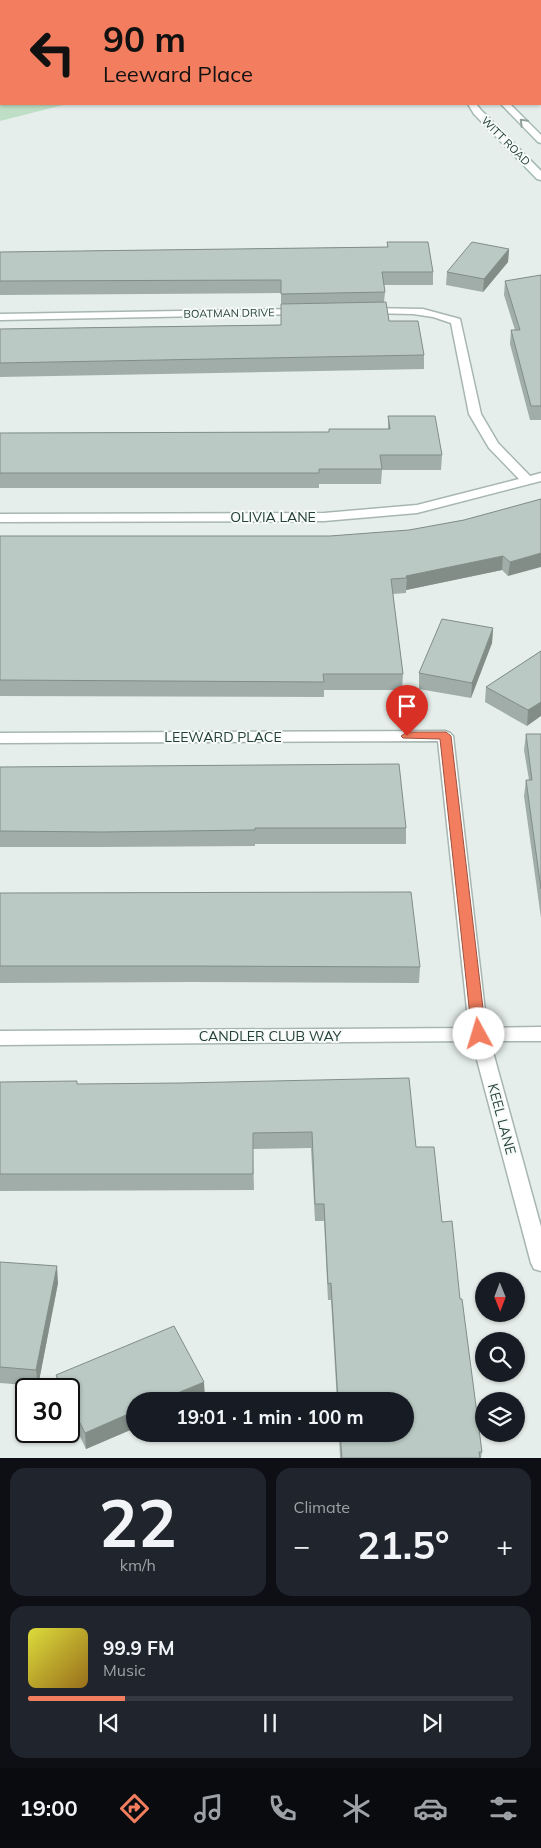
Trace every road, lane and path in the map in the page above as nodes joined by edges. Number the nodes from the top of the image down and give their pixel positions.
1 (473, 105) edge
2 (506, 105) edge
3 (541, 140) edge
4 (541, 177) edge
5 (359, 311) edge
6 (309, 312) edge
7 (0, 317) edge
8 (541, 477) edge
9 (526, 479) junction
10 (0, 518) edge
11 (446, 736) joint
12 (0, 738) edge
13 (479, 1034) junction
14 (541, 1034) edge
15 (0, 1038) edge
16 (541, 1263) edge

1 - 4 street, WITT ROAD
3 -> 2 street, WITT ROAD
5 - 9 street
6 - 7 street, BOATMAN DRIVE
8 - 9 street, OLIVIA LANE
9 - 10 street, OLIVIA LANE
11 - 12 street, LEEWARD PLACE
11 - 13 street, KEEL LANE
13 - 14 street, CANDLER CLUB WAY
13 - 15 street, CANDLER CLUB WAY
13 - 16 street, KEEL LANE

